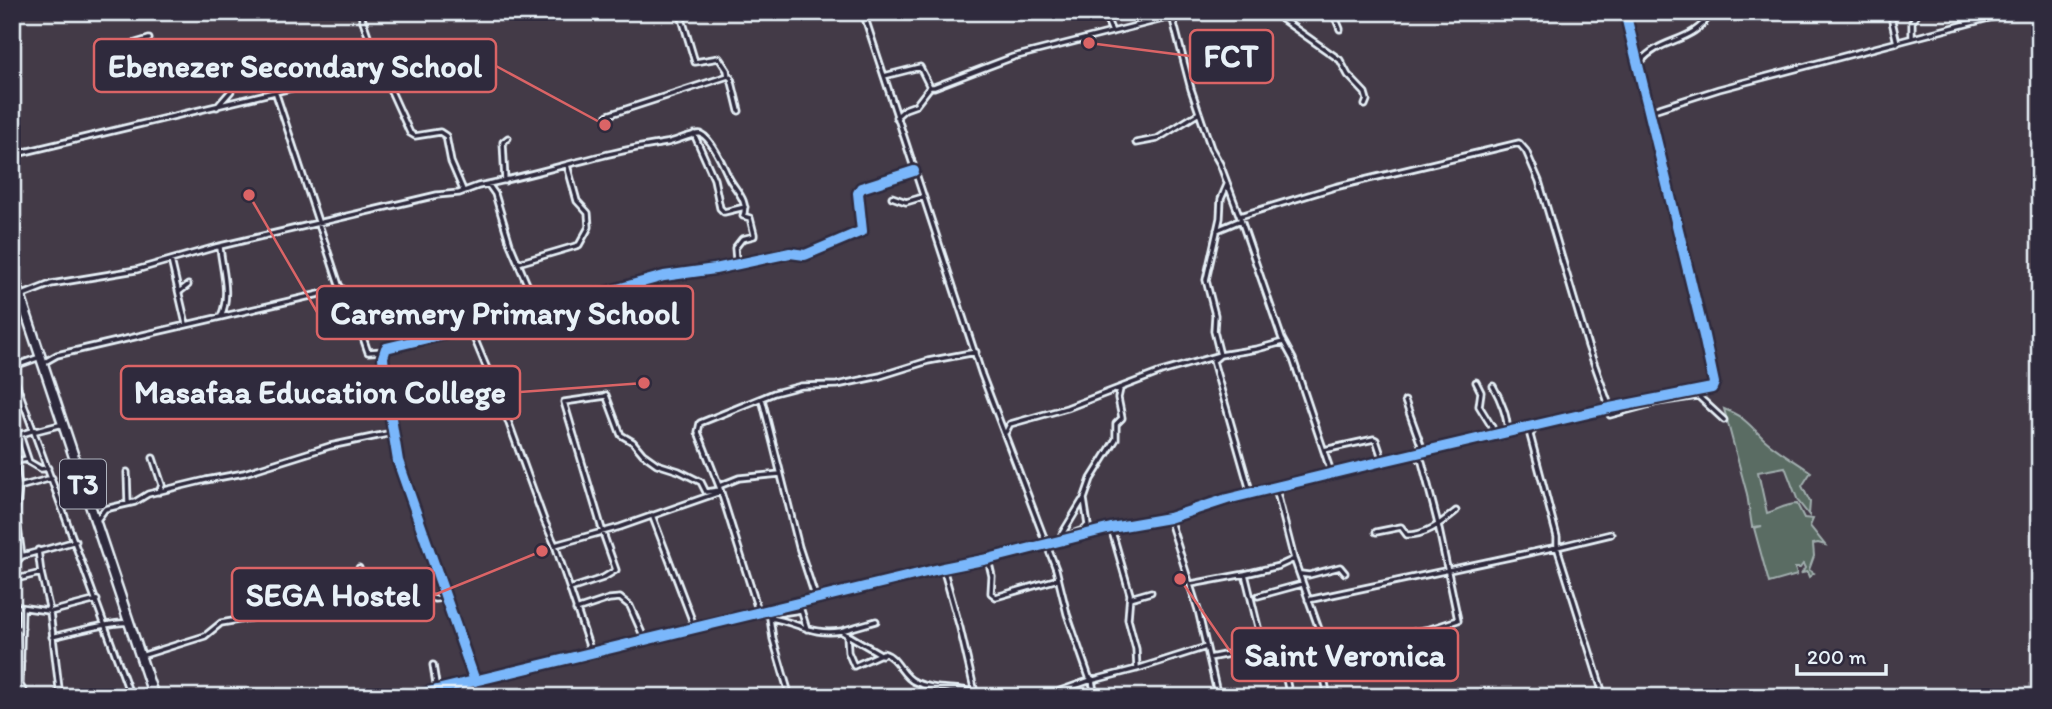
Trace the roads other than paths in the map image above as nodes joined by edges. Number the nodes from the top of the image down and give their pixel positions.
1 (360, 12) edge
2 (680, 12) edge
3 (863, 12) edge
4 (1104, 12) edge
5 (1191, 12) edge
6 (1264, 12) edge
7 (1301, 12) edge
8 (1333, 12) edge
9 (1636, 12) edge
10 (1712, 12) edge
11 (1918, 12) edge
12 (2012, 12) edge
13 (1626, 14) edge
14 (1171, 15) edge
15 (1281, 19) junction
16 (1892, 21) dead end
17 (1340, 29) dead end
18 (1112, 32) junction
19 (1912, 38) junction
20 (149, 39) dead end
21 (1055, 39) dead end
22 (1897, 43) junction
23 (1051, 48) junction
24 (116, 49) dead end
25 (1639, 64) junction
26 (111, 66) dead end
27 (153, 66) dead end
28 (373, 72) junction
29 (728, 76) junction
30 (884, 76) junction
31 (930, 87) junction
32 (231, 91) dead end
33 (276, 93) junction
34 (1365, 105) dead end
35 (217, 107) junction
36 (739, 111) dead end
37 (1650, 111) junction
38 (1199, 113) junction
39 (608, 115) dead end
40 (896, 117) junction
41 (694, 134) junction
42 (508, 138) dead end
43 (1136, 143) dead end
44 (12, 155) edge
45 (567, 165) junction
46 (914, 171) junction
47 (505, 181) junction
48 (488, 184) junction
49 (1227, 185) junction
50 (464, 190) junction
51 (892, 197) dead end
52 (923, 197) junction
53 (746, 207) junction
54 (1241, 218) junction
55 (319, 224) junction
56 (1217, 230) junction
57 (220, 247) junction
58 (171, 260) junction
59 (518, 263) junction
60 (733, 265) junction
61 (12, 271) edge
62 (188, 285) dead end
63 (341, 289) junction
64 (179, 292) junction
65 (20, 295) junction
66 (538, 310) junction
67 (221, 316) junction
68 (186, 324) junction
69 (470, 328) junction
70 (1283, 342) junction
71 (384, 351) junction
72 (976, 352) junction
73 (1220, 355) junction
74 (42, 360) junction
75 (12, 369) edge
76 (1476, 382) dead end
77 (14, 384) edge
78 (1493, 386) dead end
79 (1712, 388) junction
80 (1119, 389) junction
81 (1698, 397) junction
82 (762, 399) junction
83 (1405, 401) dead end
84 (1610, 408) junction
85 (1610, 415) dead end
86 (1724, 420) dead end
87 (63, 424) junction
88 (1536, 426) junction
89 (35, 430) junction
90 (392, 433) junction
91 (1507, 433) junction
92 (1005, 434) junction
93 (20, 435) junction
94 (1493, 436) junction
95 (12, 438) edge
96 (1324, 450) junction
97 (1417, 454) junction
98 (153, 458) dead end
99 (27, 459) junction
100 (1383, 461) junction
101 (14, 462) edge
102 (48, 468) junction
103 (127, 472) dead end
104 (780, 474) junction
105 (1332, 475) junction
106 (52, 478) junction
107 (19, 488) junction
108 (12, 489) edge
109 (720, 489) junction
110 (1276, 489) junction
111 (159, 492) junction
112 (1251, 494) junction
113 (1084, 499) junction
114 (128, 503) junction
115 (1456, 511) dead end
116 (652, 515) junction
117 (1168, 518) junction
118 (96, 522) junction
119 (1438, 525) junction
120 (1111, 528) junction
121 (602, 532) junction
122 (1376, 532) dead end
123 (1611, 534) dead end
124 (76, 541) junction
125 (1057, 541) junction
126 (555, 545) junction
127 (1046, 545) junction
128 (1557, 547) junction
129 (38, 550) junction
130 (22, 556) junction
131 (988, 559) junction
132 (1294, 559) junction
133 (12, 566) edge
134 (359, 568) dead end
135 (943, 568) junction
136 (437, 571) junction
137 (1447, 571) junction
138 (41, 573) junction
139 (1300, 573) junction
140 (1345, 573) dead end
141 (1245, 574) junction
142 (1058, 579) junction
143 (12, 580) edge
144 (1191, 584) junction
145 (1302, 584) junction
146 (364, 589) junction
147 (570, 589) junction
148 (1151, 592) dead end
149 (1258, 596) dead end
150 (427, 597) dead end
151 (445, 598) junction
152 (1130, 598) junction
153 (816, 599) junction
154 (97, 600) junction
155 (1308, 600) junction
156 (12, 606) edge
157 (22, 608) junction
158 (576, 610) junction
159 (48, 611) junction
160 (759, 613) junction
161 (768, 615) junction
162 (876, 621) dead end
163 (130, 624) junction
164 (106, 626) junction
165 (12, 628) edge
166 (22, 628) junction
167 (696, 628) junction
168 (807, 629) junction
169 (841, 631) junction
170 (1259, 631) dead end
171 (848, 635) dead end
172 (52, 637) junction
173 (645, 640) junction
174 (1206, 647) junction
175 (1321, 651) junction
176 (591, 652) junction
177 (144, 655) dead end
178 (883, 655) junction
179 (1209, 658) junction
180 (1285, 659) junction
181 (21, 661) junction
182 (12, 662) edge
183 (433, 665) dead end
184 (1138, 669) junction
185 (1093, 680) junction
186 (475, 681) junction
187 (12, 685) edge
188 (20, 685) junction
189 (437, 690) junction
190 (975, 694) edge
191 (415, 696) edge
192 (27, 697) edge
193 (60, 697) edge
194 (131, 697) edge
195 (155, 697) edge
196 (408, 697) edge
197 (790, 697) edge
198 (1057, 697) edge
199 (1095, 697) edge
200 (1218, 697) edge
201 (1290, 697) edge
202 (1328, 697) edge
203 (1604, 697) edge

1 - 28 street
2 - 29 street
3 - 30 street
4 - 18 street
5 - 14 street
6 - 15 street
7 - 15 street
8 - 17 street
9 - 13 street
10 - 25 street
11 - 19 street
12 - 19 street
13 - 25 street
14 - 18 street
14 - 38 street
15 - 34 street
16 - 22 street
18 - 23 street
19 - 22 street
20 - 24 street
21 - 23 street
22 - 37 street
23 - 31 street
25 - 37 street
26 - 27 street
28 - 33 street
28 - 50 street
29 - 36 street
29 - 39 street
30 - 31 street
30 - 40 street
31 - 40 street
32 - 35 street
33 - 35 street
33 - 55 street
35 - 44 street
37 - 79 street
38 - 43 street
38 - 49 street
40 - 46 street
41 - 45 street
41 - 53 street
41 - 53 street
42 - 47 street
45 - 47 street
45 - 59 street
46 - 52 street
46 - 60 street
47 - 48 street
48 - 50 street
48 - 59 street
49 - 54 street
49 - 56 street
50 - 55 street
51 - 52 street
52 - 72 street
53 - 60 street
54 - 56 street
54 - 70 street
54 - 84 street
55 - 57 street
55 - 63 street
56 - 73 street
57 - 58 street
57 - 67 street
58 - 64 street
58 - 65 street
59 - 66 street
60 - 66 street
61 - 65 highway, T3
62 - 64 street
63 - 67 street
63 - 71 street
64 - 68 street
65 - 74 highway, T3
66 - 69 street
67 - 68 street
68 - 74 street
69 - 71 street
69 - 126 street
70 - 73 street
70 - 96 street
71 - 90 street
72 - 82 street
72 - 92 street
73 - 80 street
73 - 112 street
74 - 75 street
74 - 87 highway, T3
75 - 77 street
76 - 94 street
77 - 89 street
78 - 91 street
79 - 81 street
79 - 84 street
80 - 92 street
80 - 113 street
81 - 85 street
81 - 86 street
82 - 104 street
82 - 109 street
83 - 97 street
84 - 88 street
87 - 89 street
87 - 118 highway, T3
88 - 91 street
88 - 128 street
89 - 93 street
89 - 102 street
90 - 111 street
90 - 136 street
91 - 94 street
92 - 127 street
93 - 95 street
93 - 99 street
94 - 97 street
96 - 100 street
96 - 105 street
97 - 100 street
97 - 119 street
98 - 111 street
99 - 101 street
99 - 102 street
100 - 105 street
101 - 107 street
102 - 106 street
103 - 114 street
104 - 109 street
104 - 153 street
105 - 110 street
106 - 107 street
106 - 124 street
107 - 108 street
107 - 130 street
109 - 116 street
109 - 121 street
109 - 160 street
110 - 112 street
110 - 132 street
111 - 114 street
112 - 117 street
113 - 125 street
113 - 125 street
114 - 118 street
115 - 119 street
116 - 121 street
116 - 167 street
117 - 120 street
117 - 144 street
118 - 163 highway, T3
119 - 122 street
119 - 137 street
120 - 125 street
120 - 152 street
121 - 126 street
121 - 147 street
123 - 128 street
124 - 129 street
124 - 154 street
125 - 127 street
126 - 147 street
127 - 131 street
127 - 142 street
128 - 137 street
128 - 203 street
129 - 130 street
129 - 138 street
130 - 133 street
131 - 135 street
131 - 142 street
132 - 139 street
132 - 141 street
134 - 146 street
135 - 153 street
135 - 190 street
136 - 146 street
136 - 151 street
137 - 155 street
137 - 175 street
138 - 143 street
138 - 159 street
139 - 140 street
139 - 145 street
141 - 144 street
141 - 170 street
142 - 185 street
144 - 174 street
145 - 149 street
145 - 155 street
146 - 177 street
147 - 158 street
148 - 152 street
150 - 151 street
151 - 186 street
152 - 184 street
153 - 161 street
154 - 159 street
154 - 164 street
155 - 175 street
156 - 157 street
157 - 159 street
157 - 166 street
158 - 173 street
158 - 176 street
159 - 172 street
160 - 161 street
160 - 167 street
161 - 168 street
161 - 168 street
161 - 197 street
162 - 169 street
163 - 164 street
163 - 195 highway, T3
164 - 172 street
164 - 194 street
165 - 166 street
166 - 181 street
167 - 173 street
168 - 169 street
169 - 178 street
171 - 178 street
172 - 193 street
173 - 176 street
174 - 179 street
174 - 184 street
175 - 180 street
175 - 202 street
176 - 186 street
178 - 190 street
179 - 180 street
179 - 200 street
180 - 201 street
181 - 182 street
181 - 188 street
183 - 189 street
184 - 185 street
185 - 198 street
185 - 199 street
186 - 189 street
187 - 188 street
188 - 192 street
189 - 191 street
191 - 196 street

